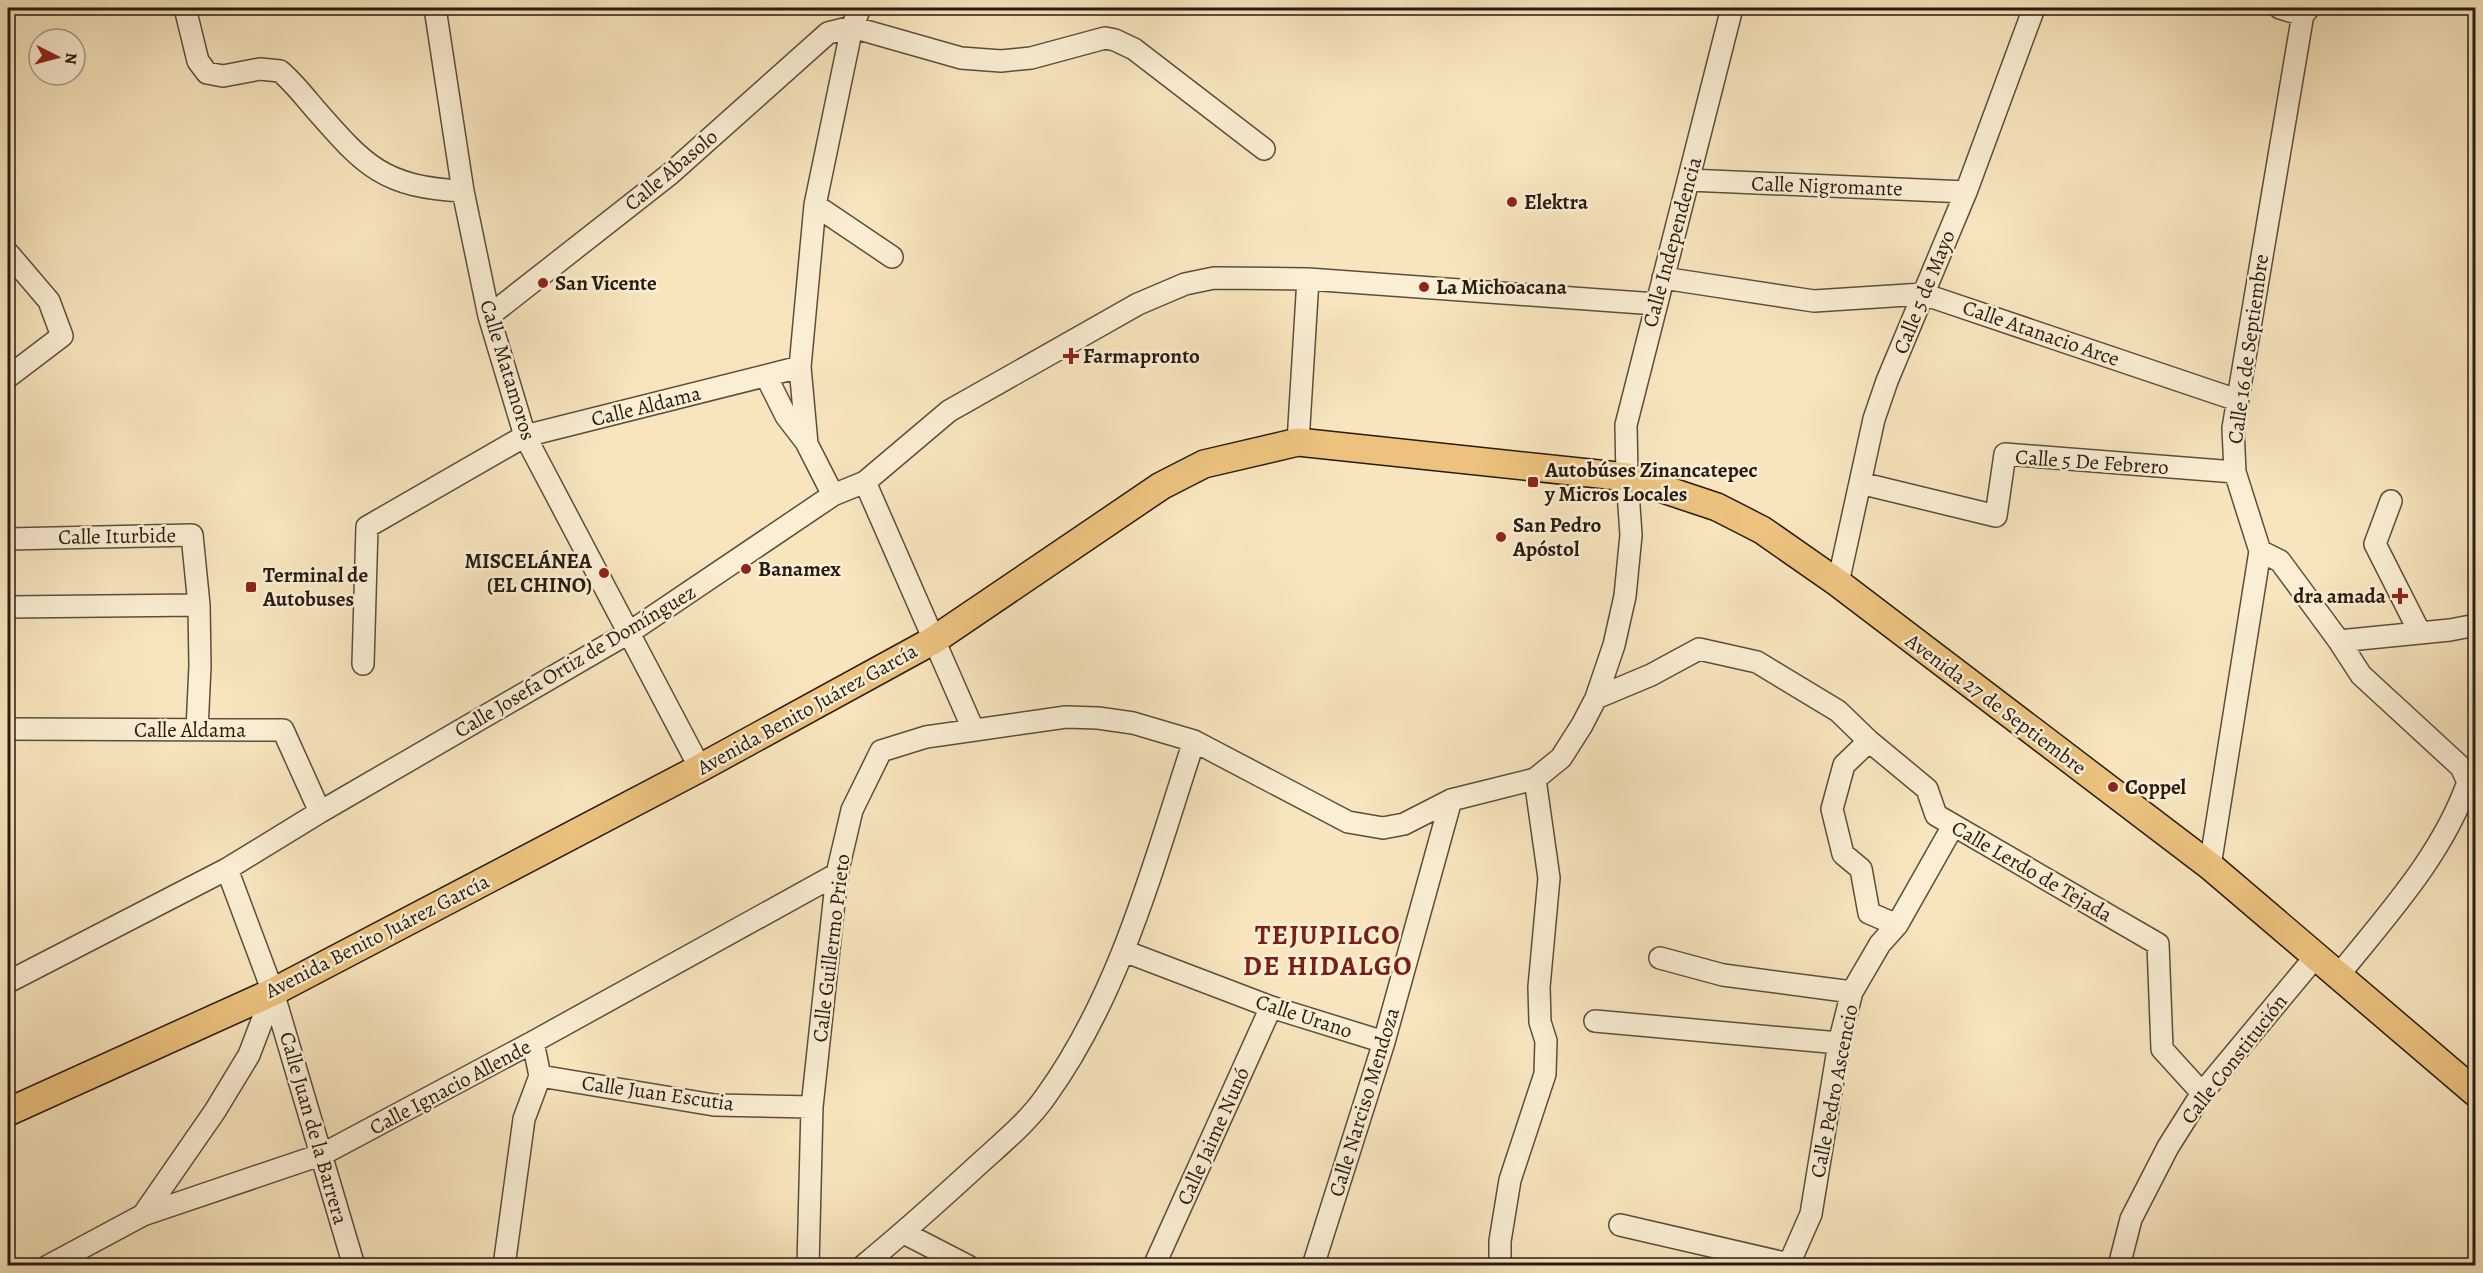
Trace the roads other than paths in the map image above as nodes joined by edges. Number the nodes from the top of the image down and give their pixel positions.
1 (184, 8) edge
2 (435, 8) edge
3 (1732, 8) edge
4 (2034, 8) edge
5 (2280, 8) edge
6 (2305, 10) edge
7 (856, 17) edge
8 (1264, 149) dead end
9 (1689, 180) junction
10 (463, 191) junction
11 (1966, 192) junction
12 (815, 205) junction
13 (8, 252) edge
14 (892, 257) dead end
15 (1663, 278) junction
16 (1308, 279) junction
17 (1923, 294) junction
18 (1656, 304) junction
19 (489, 316) junction
20 (800, 367) junction
21 (766, 376) junction
22 (8, 377) edge
23 (2237, 400) junction
24 (525, 436) junction
25 (1298, 442) junction
26 (807, 444) junction
27 (2235, 472) junction
28 (1627, 477) junction
29 (865, 482) junction
30 (1860, 483) junction
31 (833, 495) junction
32 (2391, 501) dead end
33 (8, 539) edge
34 (2260, 551) junction
35 (1838, 583) junction
36 (199, 605) junction
37 (8, 607) edge
38 (2475, 625) edge
39 (630, 632) junction
40 (2420, 633) junction
41 (934, 640) junction
42 (2339, 641) junction
43 (363, 664) dead end
44 (1596, 698) junction
45 (8, 729) edge
46 (973, 729) junction
47 (197, 730) junction
48 (1194, 741) junction
49 (1869, 741) junction
50 (700, 768) junction
51 (1535, 778) junction
52 (2472, 780) edge
53 (1451, 800) junction
54 (320, 812) junction
55 (1953, 826) junction
56 (2210, 866) junction
57 (228, 869) junction
58 (837, 874) junction
59 (1896, 925) junction
60 (1124, 951) junction
61 (2316, 956) junction
62 (1659, 958) dead end
63 (2338, 976) junction
64 (8, 982) edge
65 (273, 992) junction
66 (1852, 992) junction
67 (1271, 1007) junction
68 (1595, 1021) dead end
69 (533, 1042) junction
70 (1384, 1042) junction
71 (1839, 1042) junction
72 (540, 1076) junction
73 (2202, 1093) junction
74 (2475, 1093) edge
75 (812, 1107) junction
76 (8, 1112) edge
77 (323, 1154) junction
78 (143, 1215) junction
79 (1620, 1225) dead end
80 (904, 1233) junction
81 (1789, 1264) edge
82 (48, 1266) edge
83 (354, 1266) edge
84 (504, 1266) edge
85 (808, 1266) edge
86 (863, 1266) edge
87 (969, 1266) edge
88 (1154, 1266) edge
89 (1313, 1266) edge
90 (1500, 1266) edge
91 (2119, 1266) edge

1 - 10 street
2 - 10 street, Calle Matamoros
3 - 9 street, Calle Independencia
4 - 11 street, Calle 5 de Mayo
5 - 6 street
6 - 23 street, Calle 16 de Septiembre
7 - 8 street
7 - 12 street
7 - 19 street, Calle Abasolo
9 - 11 street, Calle Nigromante
9 - 15 street, Calle Independencia
10 - 19 street, Calle Matamoros
11 - 17 street, Calle 5 de Mayo
12 - 14 street
12 - 20 street
13 - 22 street
15 - 17 street, Calle Atanacio Arce
15 - 18 street, Calle Independencia
16 - 18 street, Calle Josefa Ortiz de Domínguez
16 - 25 street
16 - 29 street, Calle Josefa Ortiz de Domínguez
17 - 23 street, Calle Atanacio Arce
17 - 30 street, Calle 5 de Mayo
18 - 28 street, Calle Independencia
19 - 24 street, Calle Matamoros
20 - 21 street, Calle Aldama
20 - 26 street
21 - 24 street, Calle Aldama
21 - 26 street
23 - 27 street, Calle 16 de Septiembre
24 - 39 street, Calle Matamoros
24 - 43 street, Calle Aldama
25 - 28 main road, Avenida Benito Juárez García
25 - 41 main road, Avenida Benito Juárez García
26 - 31 street
27 - 30 street, Calle 5 De Febrero
27 - 34 street, Calle 16 de Septiembre
28 - 35 main road, Avenida 27 de Septiembre
28 - 44 street, Calle Independencia
29 - 31 street, Calle Josefa Ortiz de Domínguez
29 - 41 street
30 - 35 street, Calle 5 de Mayo
31 - 39 street, Calle Josefa Ortiz de Domínguez
32 - 40 street
33 - 36 street, Calle Iturbide
34 - 42 street
34 - 56 street, Calle 16 de Septiembre
35 - 56 main road, Avenida 27 de Septiembre
36 - 37 street
36 - 47 street, Calle Iturbide
38 - 40 street
39 - 50 street, Calle Matamoros
39 - 54 street, Calle Josefa Ortiz de Domínguez
40 - 42 street
41 - 46 street
41 - 50 main road, Avenida Benito Juárez García
42 - 52 street
44 - 49 street, Calle Lerdo de Tejada
44 - 51 street, Calle Independencia
45 - 47 street, Calle Aldama
46 - 48 street, Calle Guillermo Prieto
46 - 58 street, Calle Guillermo Prieto
47 - 54 street, Calle Aldama
48 - 53 street, Calle Guillermo Prieto
48 - 60 street
49 - 55 street, Calle Lerdo de Tejada
49 - 59 street
50 - 65 main road, Avenida Benito Juárez García
51 - 53 street, Calle Guillermo Prieto
51 - 90 street
52 - 63 street
53 - 70 street, Calle Narciso Mendoza
54 - 57 street, Calle Josefa Ortiz de Domínguez
55 - 59 street, Calle Pedro Ascencio
55 - 73 street, Calle Lerdo de Tejada
56 - 61 main road, Avenida 27 de Septiembre
57 - 64 street, Calle Josefa Ortiz de Domínguez
57 - 65 street, Calle Juan de la Barrera
58 - 69 street, Calle Ignacio Allende
58 - 75 street, Calle Guillermo Prieto
59 - 66 street, Calle Pedro Ascencio
60 - 67 street, Calle Urano
60 - 80 street
61 - 63 main road, Avenida 27 de Septiembre
61 - 73 street, Calle Constitución
62 - 66 street
63 - 74 main road, Avenida 27 de Septiembre
65 - 76 main road, Avenida Benito Juárez García
65 - 77 street, Calle Juan de la Barrera
65 - 78 street
66 - 71 street, Calle Pedro Ascencio
67 - 70 street, Calle Urano
67 - 88 street, Calle Jaime Nunó
68 - 71 street
69 - 72 street
69 - 77 street, Calle Ignacio Allende
70 - 89 street, Calle Narciso Mendoza
71 - 81 street, Calle Pedro Ascencio
72 - 75 street, Calle Juan Escutia
72 - 84 street
73 - 91 street, Calle Constitución
75 - 85 street, Calle Guillermo Prieto
77 - 78 street, Calle Ignacio Allende
77 - 83 street, Calle Juan de la Barrera
78 - 82 street, Calle Ignacio Allende
79 - 81 street
80 - 86 street
80 - 87 street

